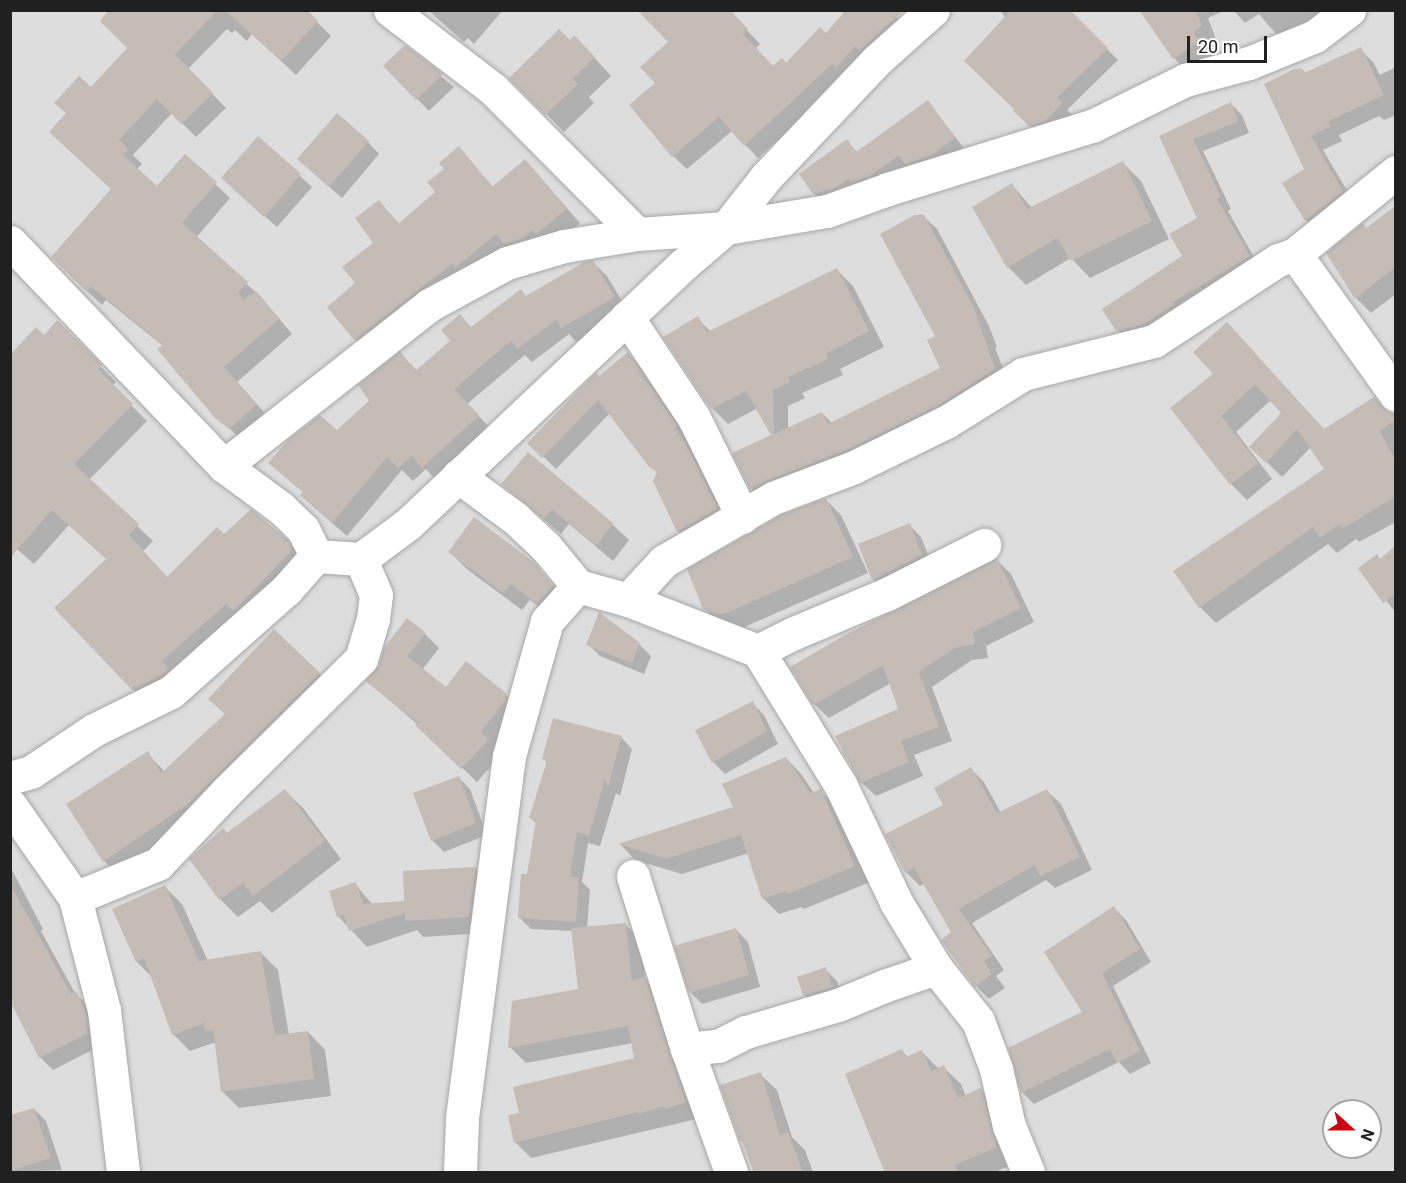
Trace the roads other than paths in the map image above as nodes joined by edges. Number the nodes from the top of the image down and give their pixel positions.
1 (390, 10) edge
2 (933, 10) edge
3 (1349, 10) edge
4 (1395, 172) edge
5 (726, 228) junction
6 (637, 234) junction
7 (10, 242) edge
8 (1295, 255) junction
9 (627, 317) junction
10 (1395, 395) edge
11 (224, 466) junction
12 (458, 476) junction
13 (743, 517) junction
14 (984, 545) dead end
15 (316, 556) junction
16 (361, 559) junction
17 (578, 586) junction
18 (628, 600) junction
19 (758, 651) junction
20 (10, 778) edge
21 (10, 805) edge
22 (633, 876) dead end
23 (75, 898) junction
24 (936, 968) junction
25 (687, 1049) junction
26 (123, 1173) edge
27 (460, 1173) edge
28 (731, 1173) edge
29 (1028, 1173) edge

1 - 6 street
2 - 5 street
3 - 5 street
4 - 8 street
5 - 6 street
5 - 9 street
6 - 11 street
7 - 11 street
8 - 10 street
8 - 13 street
9 - 12 street
9 - 13 street
11 - 15 street
12 - 16 street
12 - 17 street
13 - 18 street
14 - 19 street
15 - 16 street
15 - 20 street
16 - 23 street
17 - 18 street
17 - 27 street
18 - 19 street
19 - 24 street
21 - 23 street
22 - 25 street
23 - 26 street
24 - 25 street
24 - 29 street
25 - 28 street

